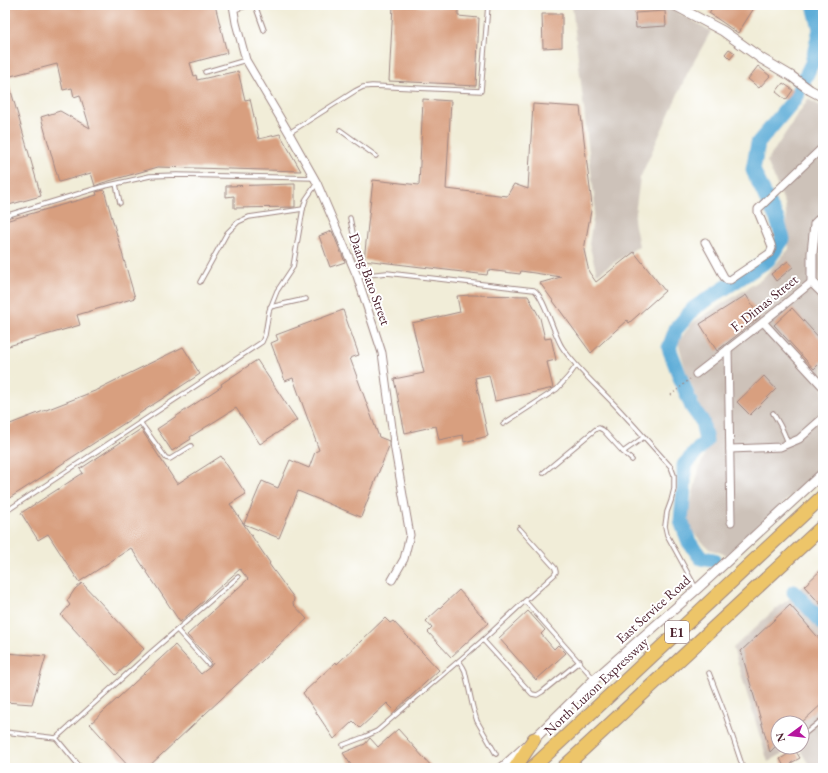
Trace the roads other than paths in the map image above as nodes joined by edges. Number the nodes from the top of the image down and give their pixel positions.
1 (250, 5) edge
2 (255, 5) edge
3 (488, 5) edge
4 (674, 5) edge
5 (233, 8) edge
6 (264, 30) dead end
7 (246, 60) junction
8 (205, 72) dead end
9 (823, 97) edge
10 (340, 130) dead end
11 (289, 133) junction
12 (823, 147) edge
13 (376, 156) dead end
14 (316, 180) junction
15 (116, 184) junction
16 (120, 203) dead end
17 (303, 209) junction
18 (5, 216) edge
19 (823, 216) edge
20 (350, 218) dead end
21 (705, 242) dead end
22 (369, 275) junction
23 (357, 276) junction
24 (200, 282) dead end
25 (812, 282) junction
26 (823, 294) edge
27 (306, 299) dead end
28 (270, 307) junction
29 (763, 322) junction
30 (728, 349) junction
31 (576, 366) junction
32 (696, 374) road end
33 (823, 387) edge
34 (772, 412) dead end
35 (823, 418) edge
36 (140, 422) junction
37 (503, 424) dead end
38 (644, 437) junction
39 (788, 444) junction
40 (191, 446) dead end
41 (730, 449) junction
42 (623, 452) junction
43 (632, 460) dead end
44 (544, 473) dead end
45 (823, 473) edge
46 (823, 496) edge
47 (5, 512) edge
48 (732, 522) dead end
49 (823, 526) edge
50 (519, 528) dead end
51 (238, 577) dead end
52 (392, 580) dead end
53 (697, 589) junction
54 (525, 601) junction
55 (177, 630) junction
56 (483, 640) junction
57 (459, 661) junction
58 (580, 662) junction
59 (208, 664) dead end
60 (709, 673) dead end
61 (595, 679) junction
62 (823, 718) edge
63 (810, 729) edge
64 (5, 732) edge
65 (56, 738) junction
66 (534, 738) junction
67 (344, 745) dead end
68 (496, 754) dead end
69 (81, 768) edge
70 (502, 768) edge
71 (514, 768) edge
72 (532, 768) edge
73 (563, 768) edge
74 (743, 768) edge

1 - 5 lane
2 - 6 lane
3 - 11 lane
4 - 9 street
5 - 7 street, Daang Bato Street
7 - 8 lane
7 - 11 street, Daang Bato Street
10 - 13 lane
11 - 14 street, Daang Bato Street
12 - 21 street
14 - 15 lane
14 - 17 lane
14 - 23 street, Daang Bato Street
15 - 16 lane
15 - 18 lane
17 - 24 lane
17 - 28 lane
19 - 25 street, F. Dimas Street
20 - 22 lane
22 - 23 lane
22 - 31 lane
23 - 52 street, Daang Bato Street
25 - 26 street
25 - 29 street, F. Dimas Street
27 - 28 lane
28 - 36 lane
29 - 30 street, F. Dimas Street
29 - 33 street
30 - 32 street, F. Dimas Street
30 - 41 street
31 - 37 lane
31 - 38 lane
34 - 39 lane
35 - 39 street
36 - 40 lane
36 - 47 lane
38 - 42 lane
38 - 53 lane
39 - 41 street
41 - 48 street
42 - 43 lane
42 - 44 lane
45 - 53 street, East Service Road
46 - 72 highway, North Luzon Expressway / E1
49 - 73 highway, E1
50 - 54 lane
51 - 55 lane
53 - 61 street, East Service Road
54 - 56 lane
54 - 58 lane
55 - 59 lane
55 - 65 lane
56 - 57 lane
56 - 58 lane
57 - 67 lane
57 - 68 lane
58 - 61 lane
60 - 74 lane
61 - 66 street, East Service Road
62 - 63 lane
64 - 65 lane
65 - 69 lane
66 - 70 street, East Service Road
66 - 71 highway

